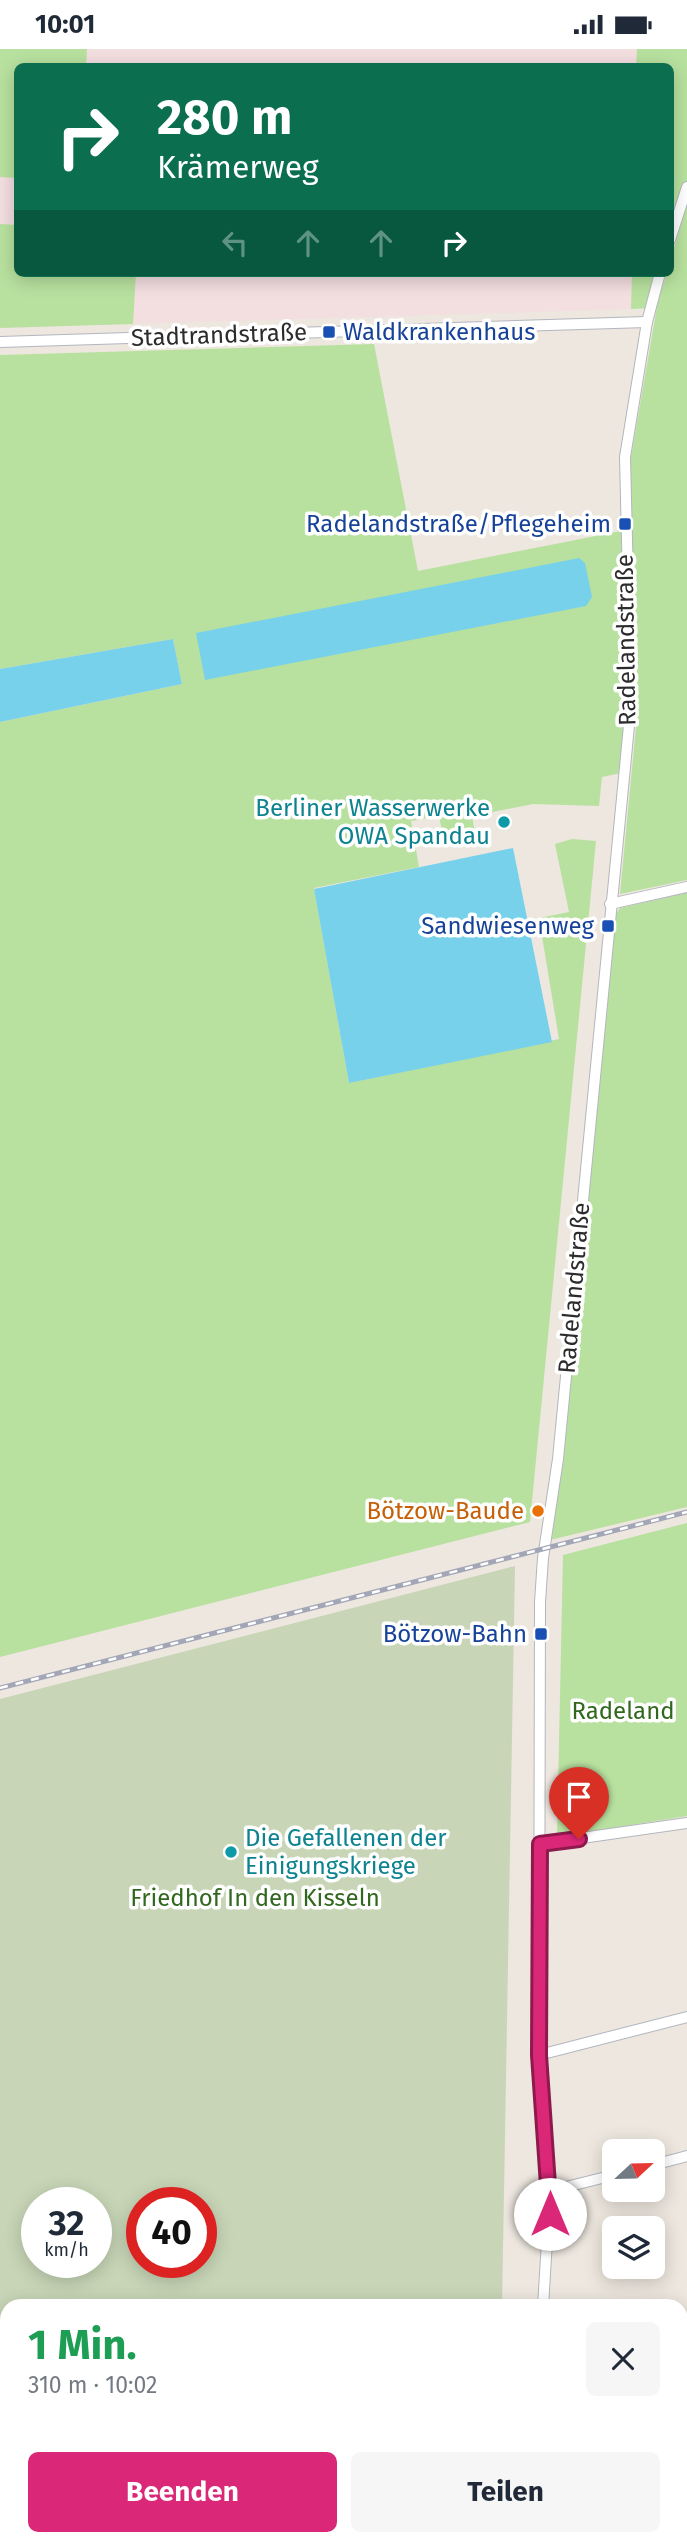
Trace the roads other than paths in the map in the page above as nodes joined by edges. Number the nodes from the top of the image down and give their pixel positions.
1 (687, 187) edge
2 (674, 228) edge
3 (659, 277) edge
4 (647, 322) junction
5 (0, 342) edge
6 (687, 887) edge
7 (610, 904) junction
8 (687, 1823) edge
9 (540, 1844) junction
10 (687, 2017) edge
11 (539, 2055) junction
12 (687, 2156) edge
13 (665, 2162) edge
14 (602, 2178) edge
15 (550, 2191) junction
16 (543, 2299) edge

1 - 2 street
3 - 4 street, Radelandstraße
4 - 5 street, Stadtrandstraße
4 - 7 street, Radelandstraße
6 - 7 street
7 - 9 street, Radelandstraße
8 - 9 street
9 - 11 street, Radelandstraße
10 - 11 street
11 - 15 street, Radelandstraße
12 - 13 street
14 - 15 street
15 - 16 street, Radelandstraße

